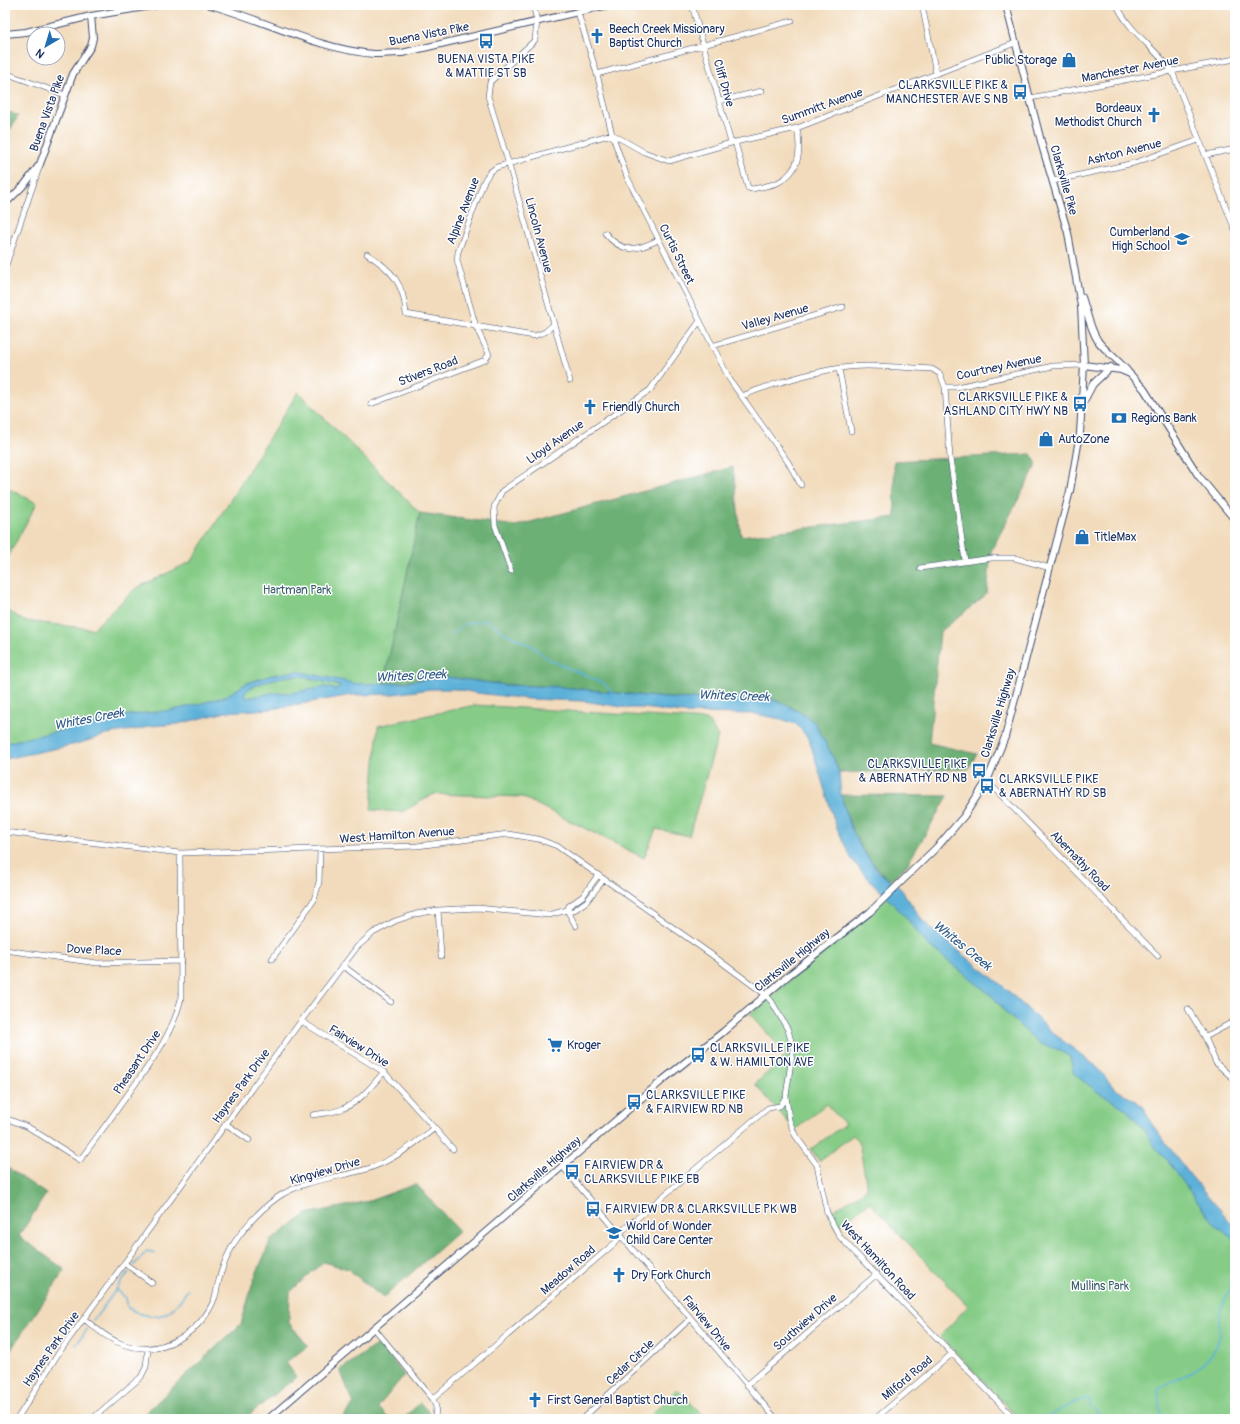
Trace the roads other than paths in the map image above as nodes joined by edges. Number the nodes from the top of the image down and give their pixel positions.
1 (157, 5) edge
2 (210, 5) edge
3 (533, 5) edge
4 (608, 5) edge
5 (692, 5) edge
6 (922, 5) edge
7 (1006, 5) edge
8 (1117, 5) edge
9 (578, 13) junction
10 (92, 16) junction
11 (537, 21) junction
12 (792, 21) dead end
13 (5, 34) edge
14 (1015, 43) junction
15 (703, 45) junction
16 (1235, 59) edge
17 (1172, 71) junction
18 (5, 73) edge
19 (936, 73) junction
20 (597, 74) junction
21 (762, 91) dead end
22 (65, 95) junction
23 (1030, 98) junction
24 (719, 101) junction
25 (797, 128) junction
26 (612, 134) junction
27 (1199, 140) junction
28 (733, 143) junction
29 (1235, 149) edge
30 (1206, 155) junction
31 (40, 164) junction
32 (509, 165) junction
33 (1053, 180) junction
34 (5, 204) edge
35 (1235, 230) edge
36 (605, 233) dead end
37 (658, 240) junction
38 (367, 254) dead end
39 (5, 268) edge
40 (1078, 284) junction
41 (843, 307) dead end
42 (699, 322) junction
43 (553, 325) junction
44 (476, 327) junction
45 (712, 346) junction
46 (489, 354) joint
47 (1084, 365) junction
48 (1111, 367) junction
49 (839, 369) junction
50 (1130, 374) junction
51 (570, 380) dead end
52 (945, 387) junction
53 (742, 396) junction
54 (371, 404) dead end
55 (1082, 404) junction
56 (851, 431) dead end
57 (801, 485) dead end
58 (1235, 520) edge
59 (965, 561) junction
60 (920, 568) dead end
61 (1050, 568) junction
62 (511, 571) dead end
63 (987, 781) junction
64 (5, 832) edge
65 (320, 850) junction
66 (180, 854) junction
67 (598, 875) junction
68 (604, 879) junction
69 (586, 892) junction
70 (591, 896) junction
71 (438, 910) junction
72 (567, 910) junction
73 (576, 926) dead end
74 (5, 950) edge
75 (441, 956) dead end
76 (1158, 956) dead end
77 (272, 959) dead end
78 (182, 961) junction
79 (342, 965) junction
80 (766, 995) junction
81 (391, 1002) dead end
82 (1188, 1009) dead end
83 (301, 1021) junction
84 (1235, 1021) edge
85 (1205, 1038) junction
86 (384, 1072) junction
87 (1235, 1080) edge
88 (786, 1096) junction
89 (313, 1116) dead end
90 (5, 1118) edge
91 (226, 1124) junction
92 (435, 1128) junction
93 (249, 1140) dead end
94 (453, 1149) dead end
95 (562, 1166) junction
96 (620, 1234) junction
97 (124, 1263) junction
98 (877, 1274) junction
99 (152, 1283) dead end
100 (84, 1319) junction
101 (690, 1319) junction
102 (374, 1328) junction
103 (148, 1349) junction
104 (953, 1353) junction
105 (747, 1385) junction
106 (433, 1399) junction
107 (17, 1419) edge
108 (92, 1419) edge
109 (268, 1419) edge
110 (435, 1419) edge
111 (582, 1419) edge
112 (776, 1419) edge
113 (875, 1419) edge
114 (1015, 1419) edge

1 - 10 main road
2 - 11 main road, Buena Vista Pike
3 - 11 street
4 - 9 main road, Buena Vista Pike
5 - 15 street, Cliff Drive
6 - 19 street
7 - 14 main road, Clarksville Pike
8 - 17 street
9 - 11 main road, Buena Vista Pike
9 - 20 street, Curtis Street
10 - 13 main road
10 - 22 main road, Buena Vista Pike
11 - 32 street, Lincoln Avenue
12 - 15 street
14 - 19 street, Summitt Avenue
14 - 23 main road, Clarksville Pike
15 - 20 street
15 - 24 street, Cliff Drive
16 - 17 street, Manchester Avenue
17 - 23 street, Manchester Avenue
17 - 27 street
18 - 22 street
19 - 25 street, Summitt Avenue
20 - 26 street, Curtis Street
21 - 24 street
22 - 31 main road, Buena Vista Pike
23 - 33 main road, Clarksville Pike
24 - 28 street, Cliff Drive
25 - 28 street, Summitt Avenue
25 - 28 street, Cliff Drive
26 - 28 street, Summitt Avenue
26 - 32 street, Alpine Avenue
26 - 37 street, Curtis Street
27 - 30 street
27 - 33 street, Ashton Avenue
29 - 30 street
30 - 35 street
31 - 34 main road, Buena Vista Pike
31 - 39 street
32 - 43 street, Lincoln Avenue
32 - 44 street, Alpine Avenue
33 - 40 main road, Clarksville Pike
36 - 37 street
37 - 42 street, Curtis Street
38 - 44 street
40 - 47 main road, Clarksville Pike
40 - 50 main road
41 - 45 street, Valley Avenue
42 - 45 street, Curtis Street
42 - 62 street, Lloyd Avenue
43 - 44 street
43 - 51 street, Lincoln Avenue
44 - 46 street, Alpine Avenue
45 - 53 street, Curtis Street
46 - 54 street, Stivers Road
47 - 48 main road
47 - 52 street, Courtney Avenue
47 - 55 main road, Clarksville Highway
48 - 50 main road
48 - 55 main road
49 - 52 street, Courtney Avenue
49 - 53 street, Courtney Avenue
49 - 56 street
50 - 58 main road
52 - 59 street
53 - 57 street, Curtis Street
55 - 61 main road, Clarksville Highway
59 - 60 street
59 - 61 street
61 - 63 main road, Clarksville Highway
63 - 76 street, Abernathy Road
63 - 80 main road, Clarksville Highway
64 - 66 street, West Hamilton Avenue
65 - 66 street, West Hamilton Avenue
65 - 67 street, West Hamilton Avenue
65 - 77 street
66 - 78 street, Pheasant Drive
67 - 68 street, West Hamilton Avenue
67 - 69 street, Haynes Park Drive
68 - 70 street, Haynes Park Drive
68 - 80 street, West Hamilton Avenue
69 - 70 street
69 - 72 street, Haynes Park Drive
70 - 72 street, Haynes Park Drive
71 - 72 street, Haynes Park Drive
71 - 75 street
71 - 79 street, Haynes Park Drive
72 - 73 street
74 - 78 street, Dove Place
78 - 90 street, Pheasant Drive
79 - 81 street
79 - 83 street, Haynes Park Drive
80 - 88 street, West Hamilton Road
80 - 95 main road, Clarksville Highway
82 - 85 street
83 - 86 street, Fairview Drive
83 - 91 street, Haynes Park Drive
84 - 85 street
85 - 87 street
86 - 89 street
86 - 92 street, Fairview Drive
88 - 96 street, Meadow Road
88 - 98 street, West Hamilton Road
91 - 93 street
91 - 97 street, Haynes Park Drive
92 - 94 street, Fairview Drive
92 - 103 street, Kingview Drive
95 - 96 street, Fairview Drive
95 - 102 main road, Clarksville Highway
96 - 101 street, Fairview Drive
96 - 106 street, Meadow Road
97 - 99 street
97 - 100 street, Haynes Park Drive
98 - 104 street, West Hamilton Road
98 - 105 street, Southview Drive
100 - 103 street, Kingview Drive
100 - 107 street, Haynes Park Drive
101 - 105 street, Fairview Drive
101 - 111 street, Cedar Circle
102 - 106 street
102 - 109 main road, Clarksville Highway
103 - 108 street
104 - 113 street, Milford Road
104 - 114 street, West Hamilton Road
105 - 112 street, Fairview Drive
106 - 110 street

